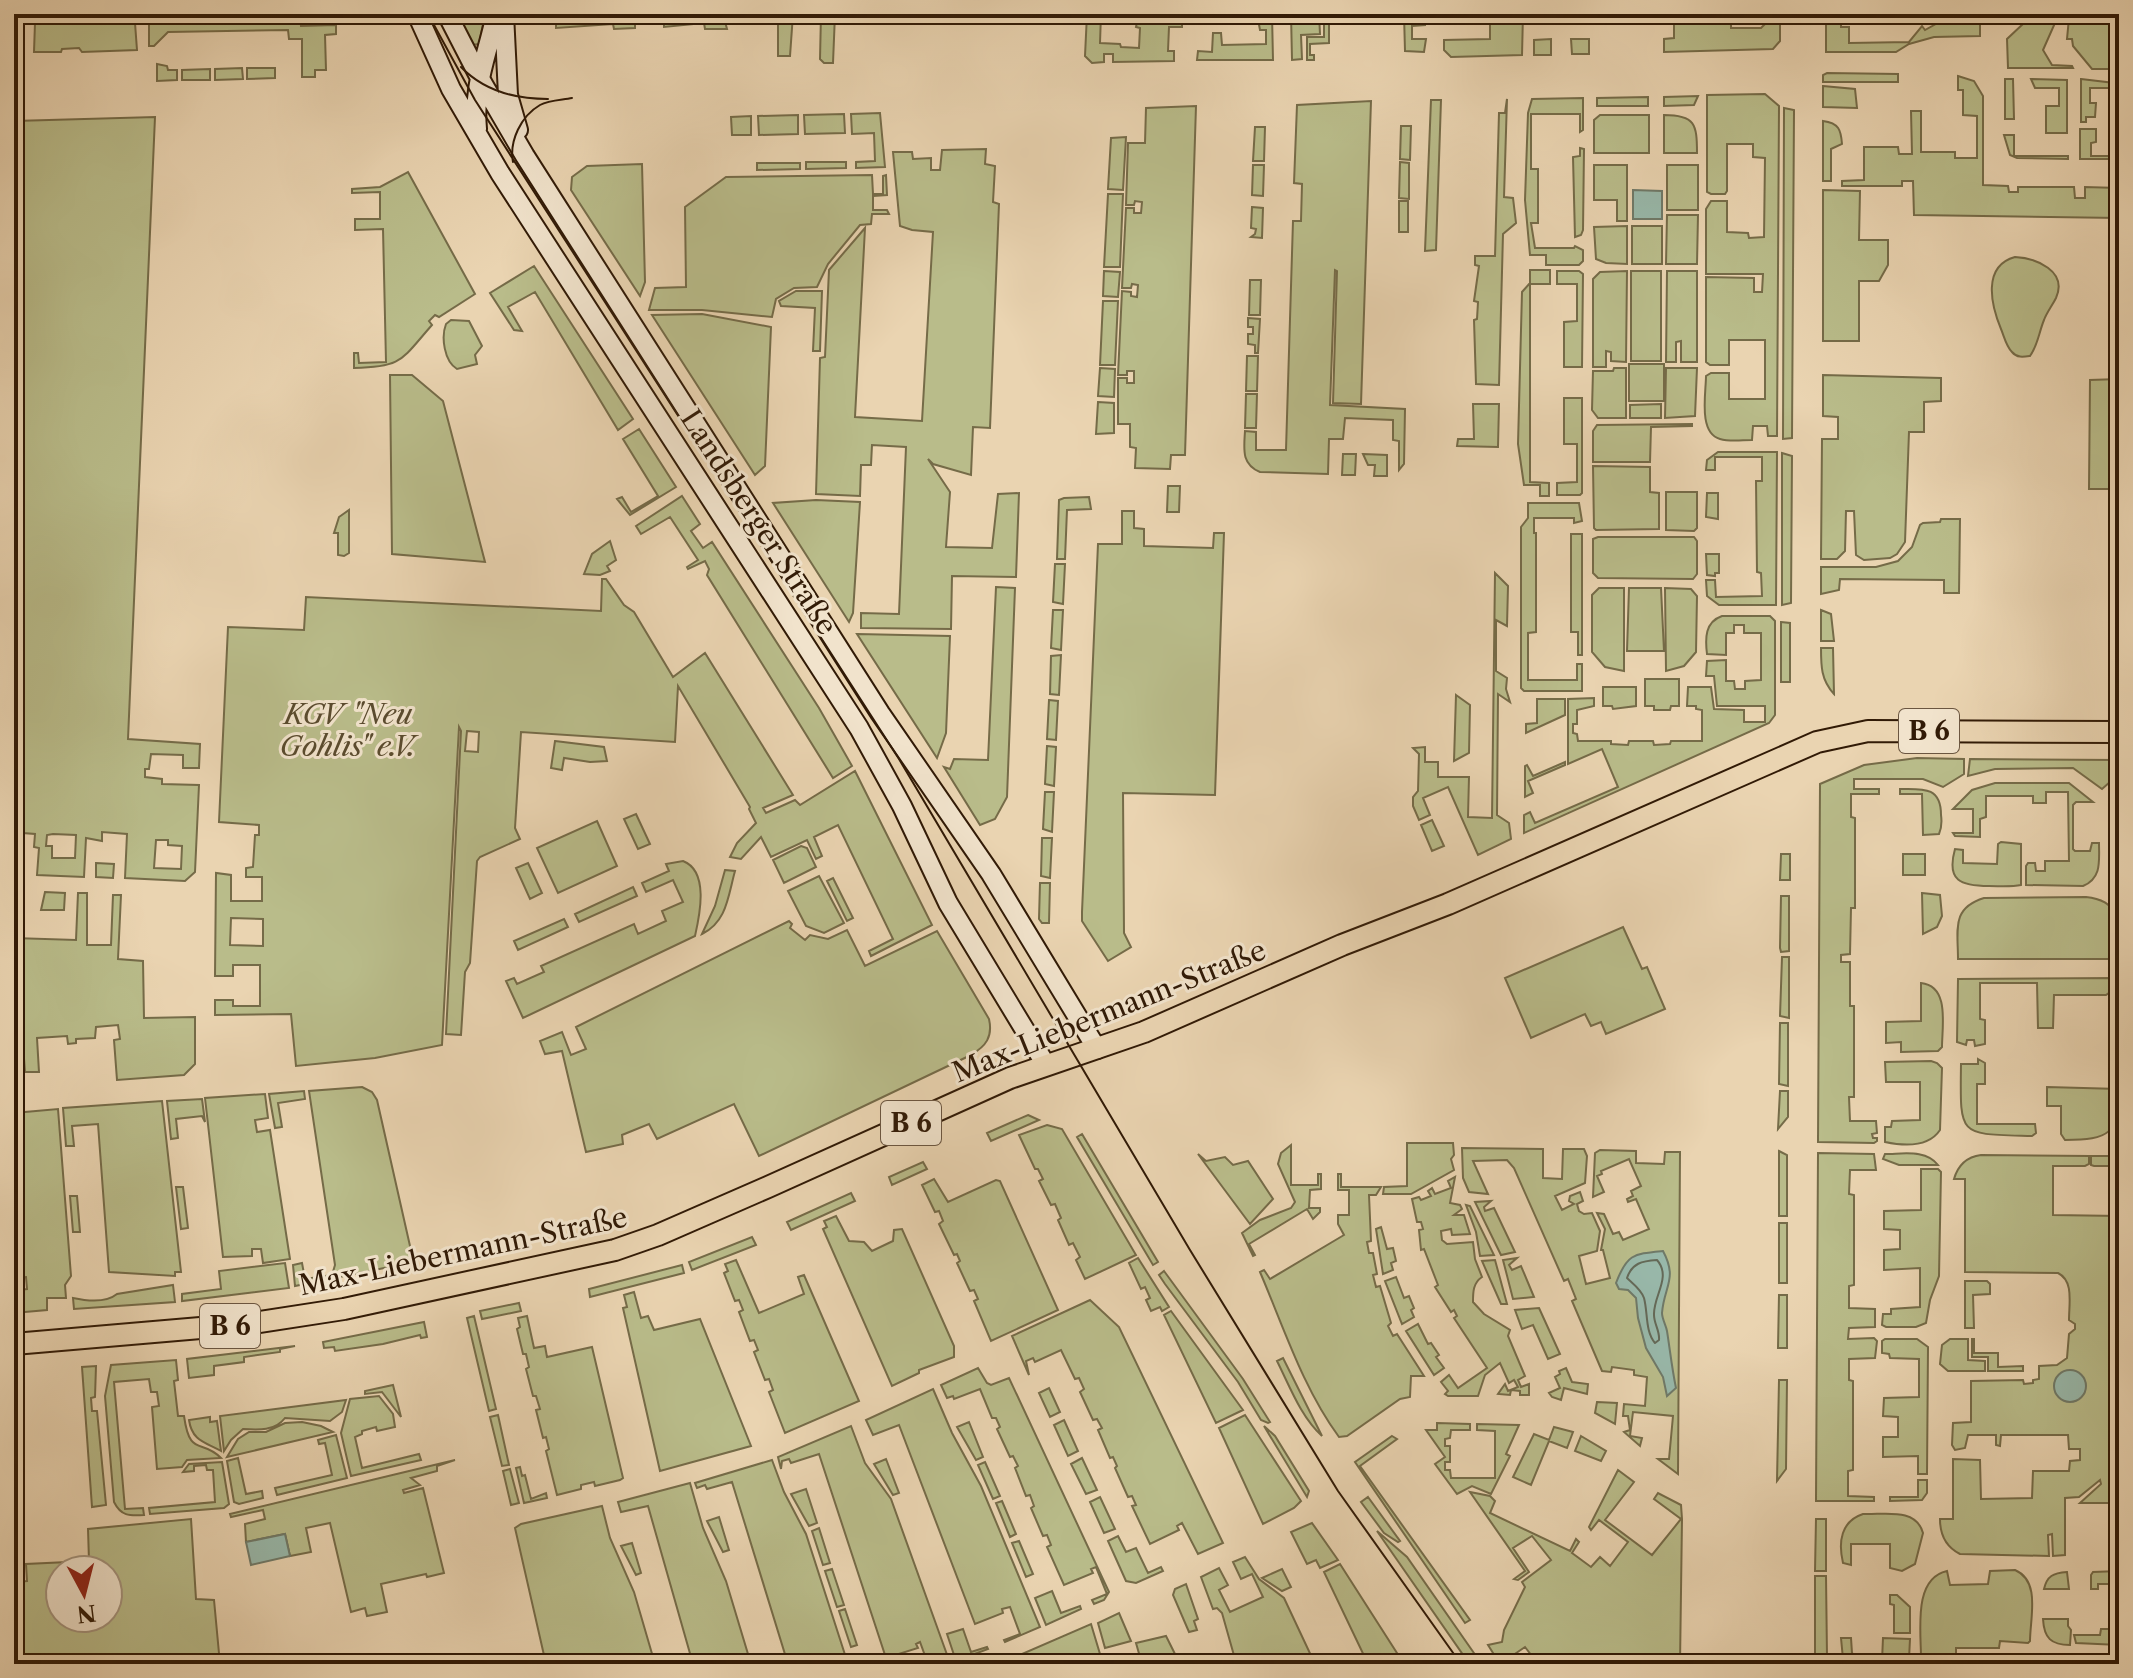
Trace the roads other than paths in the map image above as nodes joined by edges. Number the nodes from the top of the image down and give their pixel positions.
1 (417, 14) edge
2 (447, 14) edge
3 (496, 14) edge
4 (504, 14) edge
5 (479, 75) junction
6 (477, 136) junction
7 (532, 167) junction
8 (2119, 732) edge
9 (1097, 1049) junction
10 (1046, 1065) junction
11 (14, 1344) edge

1 - 6 main road, Landsberger Straße
2 - 5 main road, Landsberger Straße
3 - 5 main road
4 - 7 main road
5 - 6 main road
5 - 7 main road, Landsberger Straße
6 - 10 main road, Landsberger Straße
7 - 9 main road, Landsberger Straße
8 - 9 main road, Max-Liebermann-Straße / B 6
9 - 10 main road, Max-Liebermann-Straße / B 6
10 - 11 main road, Max-Liebermann-Straße / B 6

